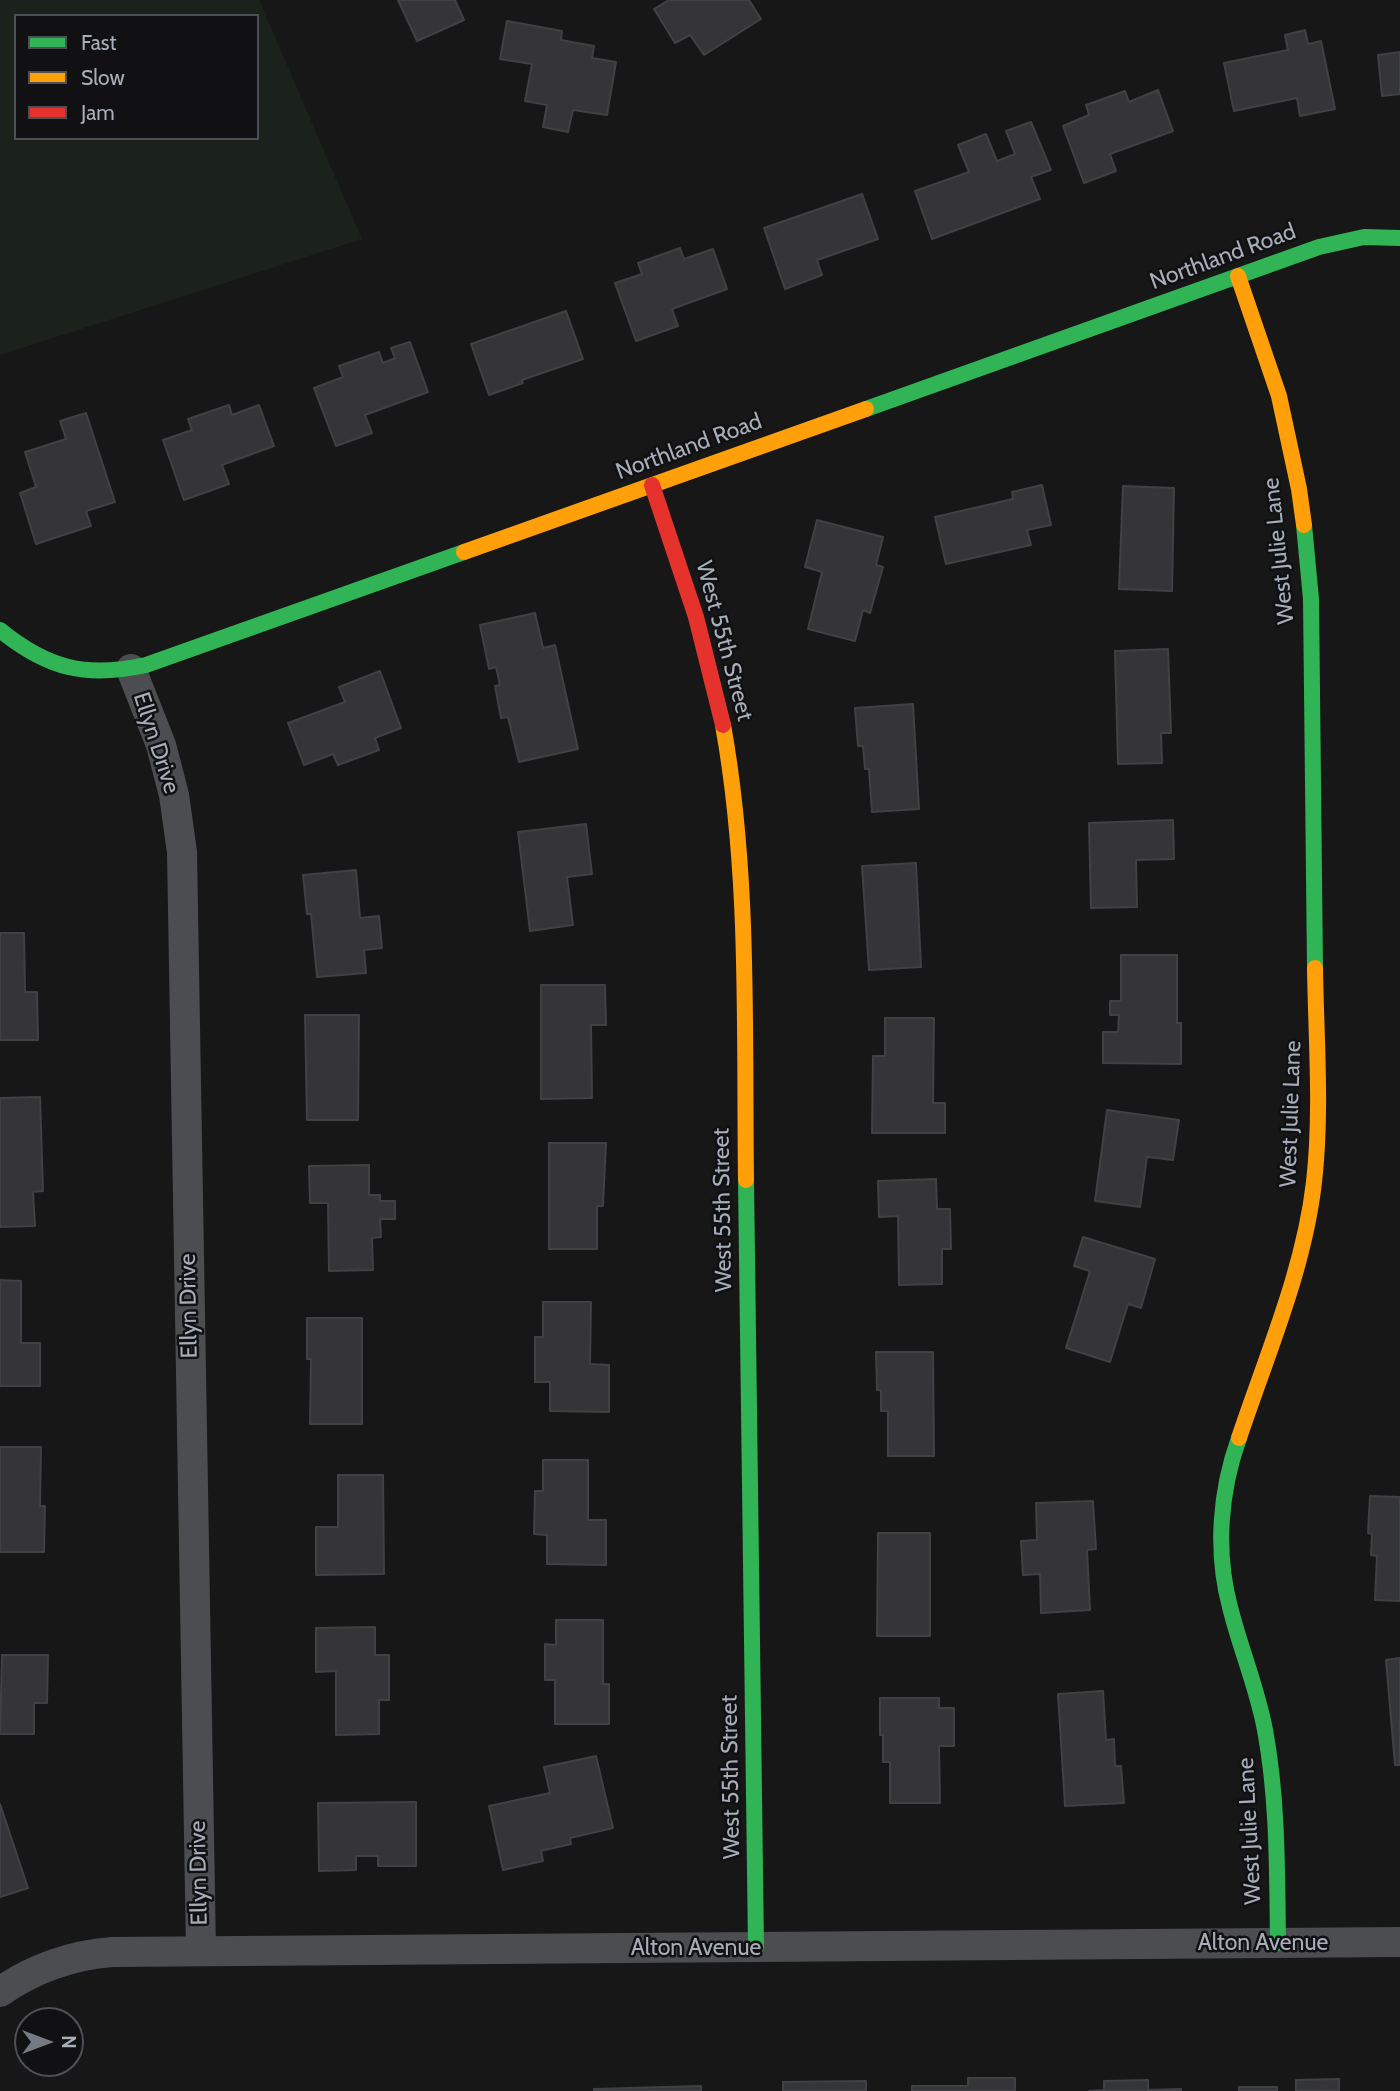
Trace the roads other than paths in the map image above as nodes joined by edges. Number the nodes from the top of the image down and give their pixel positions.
1 (1400, 238) edge
2 (1238, 276) junction
3 (652, 485) junction
4 (0, 630) edge
5 (131, 669) junction
6 (1400, 1942) edge
7 (1278, 1943) junction
8 (756, 1947) junction
9 (201, 1951) junction
10 (0, 1992) edge

1 - 2 street, Northland Road
2 - 3 street, Northland Road
2 - 7 street, West Julie Lane
3 - 5 street, Northland Road
3 - 8 street, West 55th Street
4 - 5 street, Northland Road
5 - 9 street, Ellyn Drive
6 - 7 street, Alton Avenue
7 - 8 street, Alton Avenue
8 - 9 street, Alton Avenue
9 - 10 street, Alton Avenue

